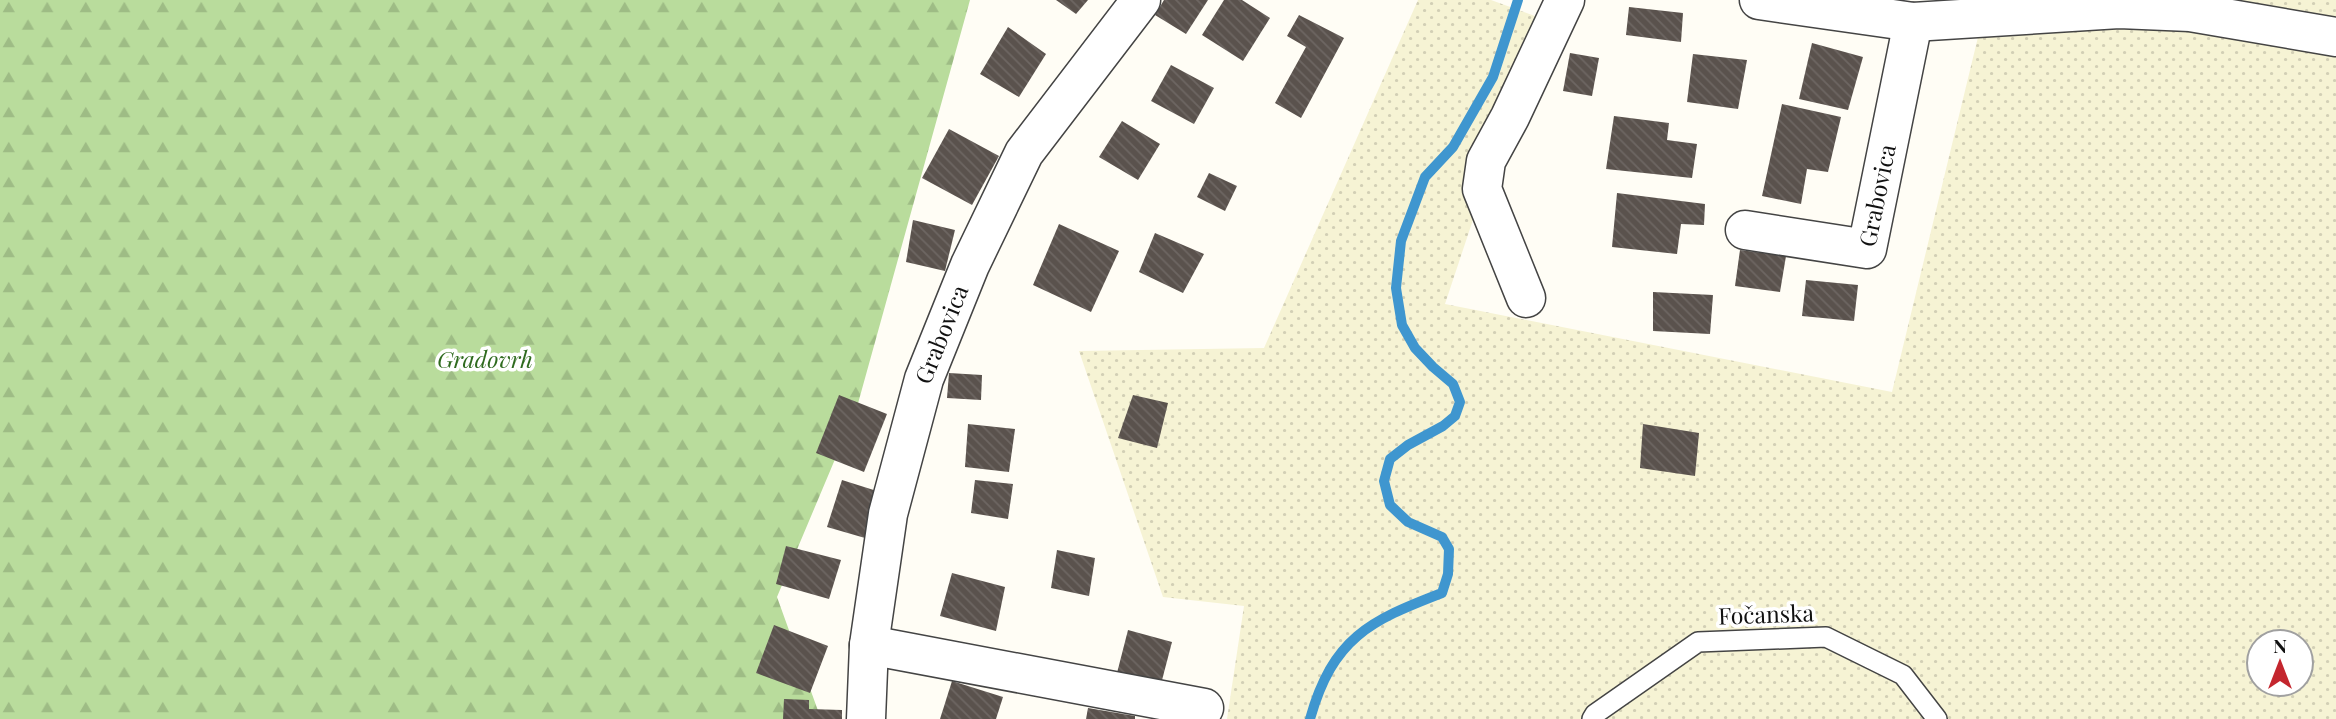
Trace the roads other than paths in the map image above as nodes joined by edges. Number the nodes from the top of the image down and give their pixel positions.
1 (1141, 0) edge
2 (1565, 0) edge
3 (1759, 0) edge
4 (1913, 22) junction
5 (2336, 37) edge
6 (1745, 230) dead end
7 (1525, 298) dead end
8 (869, 645) junction
9 (1205, 708) dead end
10 (866, 719) edge
11 (1592, 719) edge
12 (1937, 719) edge

1 - 8 street, Grabovica
2 - 7 street
3 - 4 street
4 - 5 street
4 - 6 street, Grabovica
8 - 9 street
8 - 10 street, Grabovica
11 - 12 lane, Fočanska

